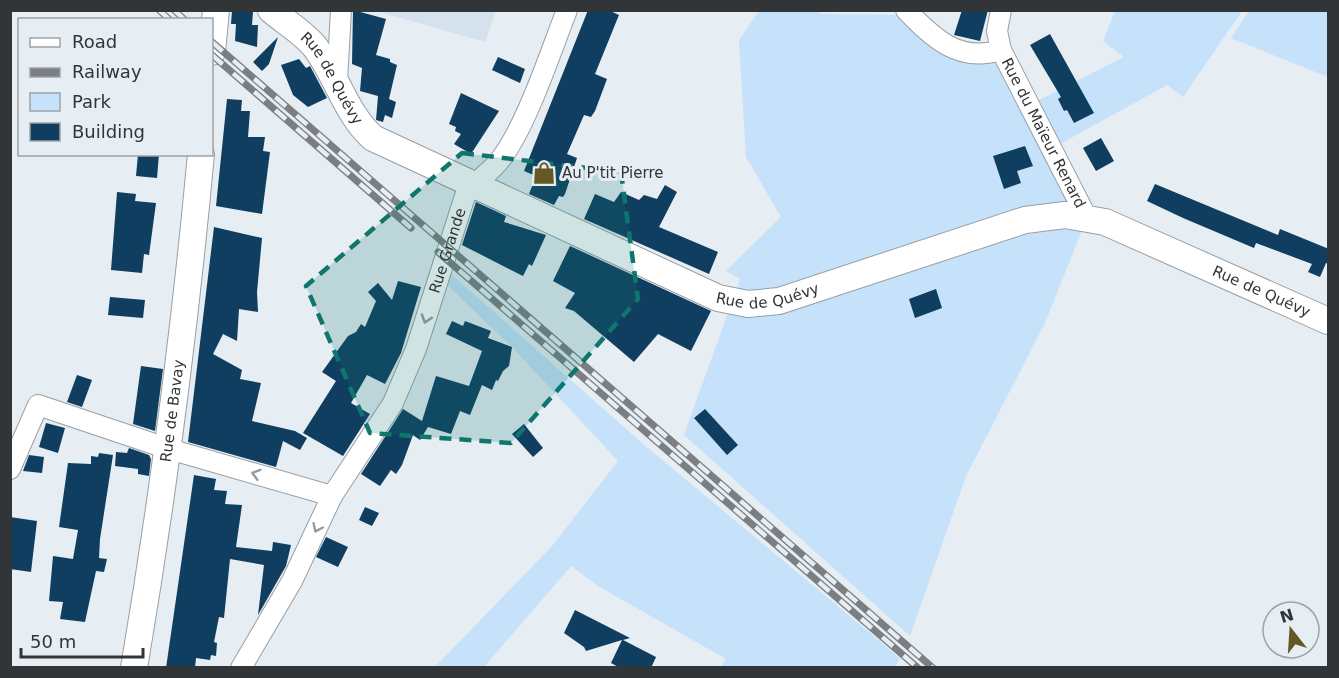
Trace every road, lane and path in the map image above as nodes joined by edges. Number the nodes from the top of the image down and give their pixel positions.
1 (216, 10) edge
2 (271, 10) edge
3 (341, 10) edge
4 (567, 10) edge
5 (906, 10) edge
6 (1001, 10) edge
7 (213, 42) edge
8 (1001, 50) junction
9 (337, 81) junction
10 (201, 156) edge
11 (472, 184) junction
12 (1088, 218) junction
13 (1329, 321) edge
14 (169, 449) junction
15 (10, 469) edge
16 (332, 496) junction
17 (134, 668) edge
18 (241, 668) edge

1 - 7 main road
2 - 9 main road, Rue de Quévy
3 - 9 street
4 - 11 street, Rue Grande
5 - 8 street, Rue du Maïeur Renard
6 - 8 street
8 - 12 street, Rue du Maïeur Renard
9 - 11 main road, Rue de Quévy
10 - 14 main road, Rue de Bavay
11 - 12 main road, Rue de Quévy
11 -> 16 street, Rue Grande
12 - 13 main road, Rue de Quévy
14 - 15 street
16 -> 14 street
14 - 17 main road, Rue de Bavay
16 -> 18 street, Rue Grande

